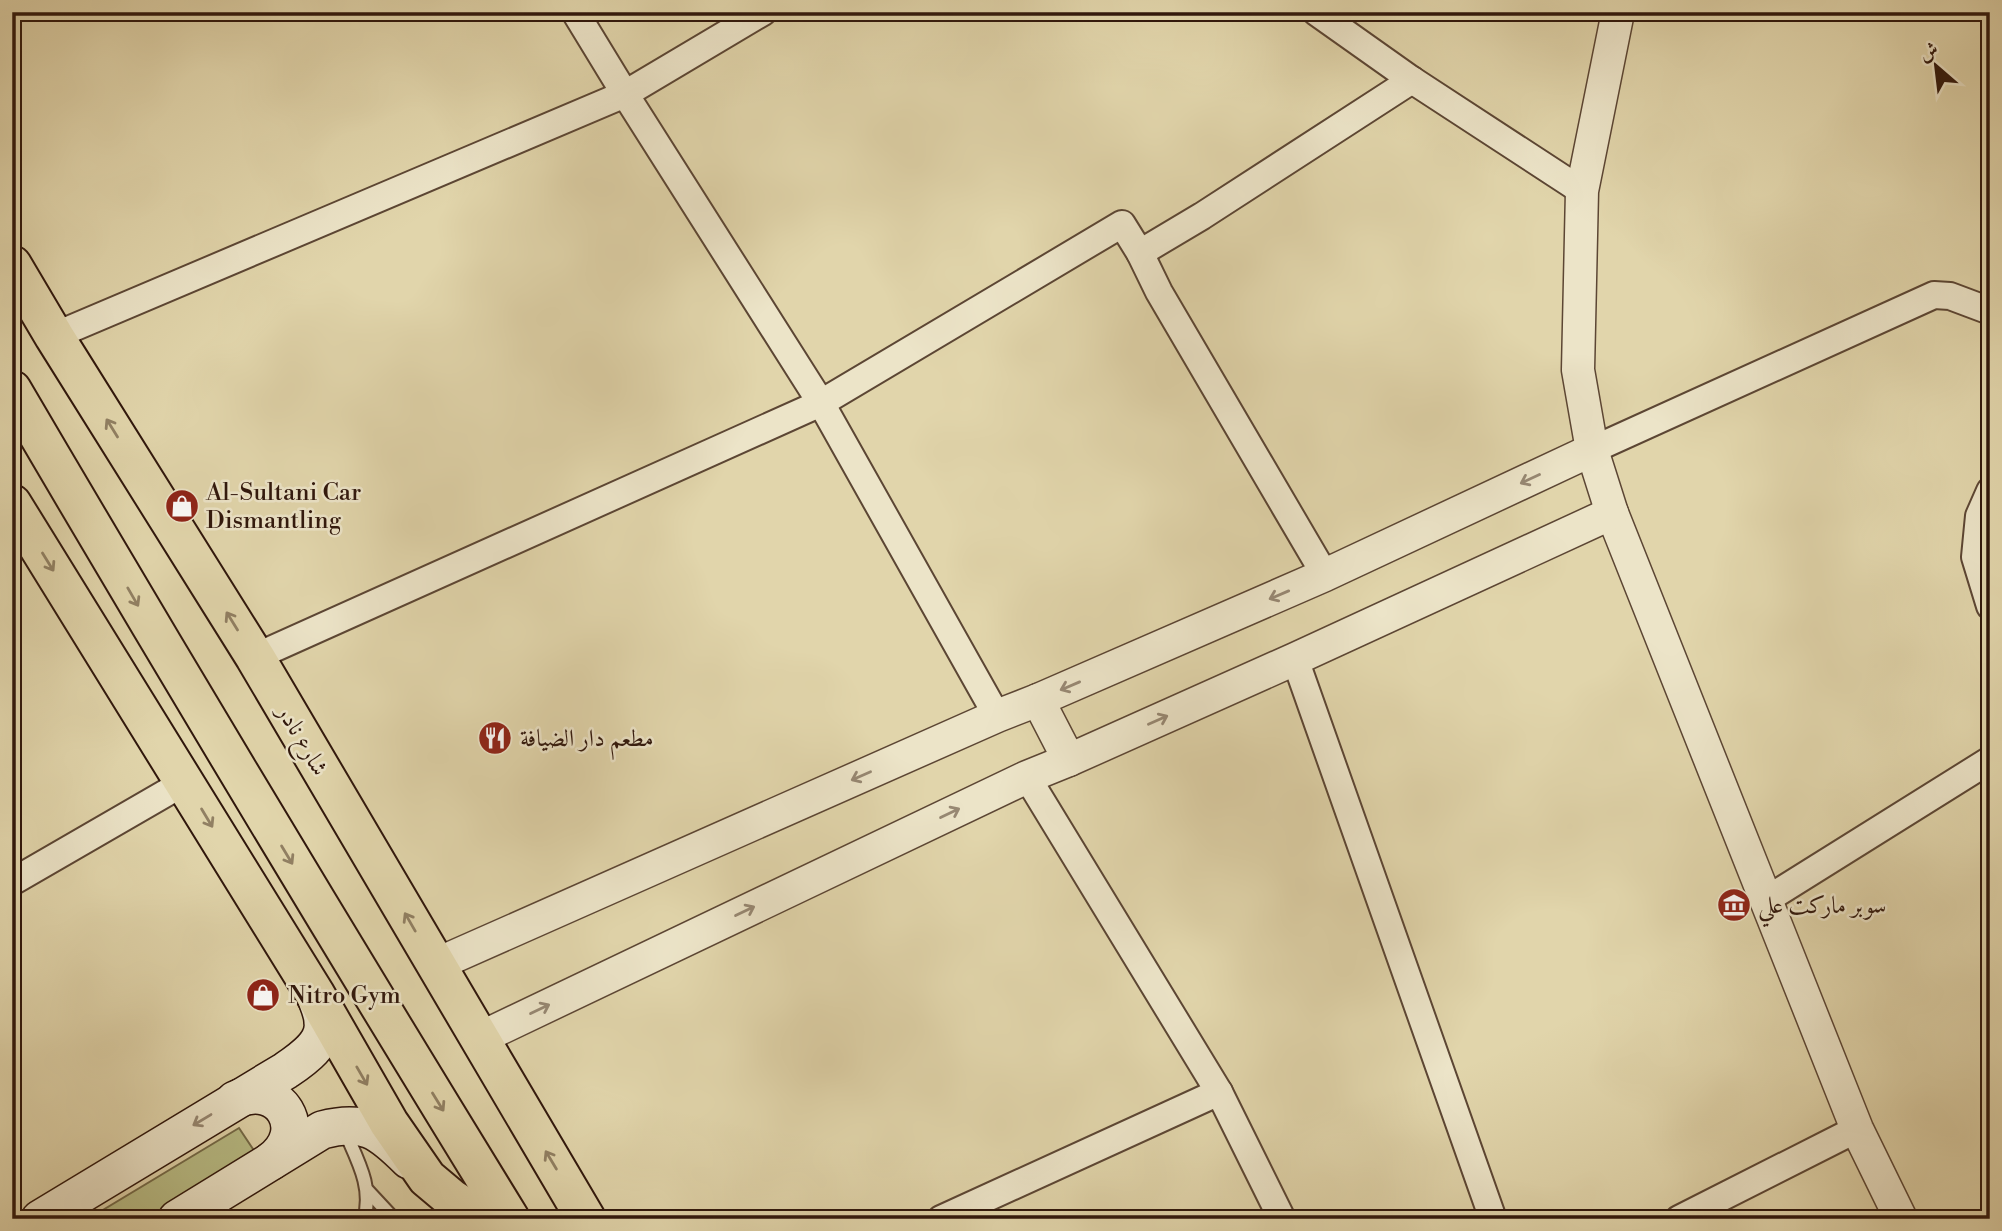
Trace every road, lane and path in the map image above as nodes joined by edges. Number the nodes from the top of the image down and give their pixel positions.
1 (575, 12) edge
2 (762, 12) edge
3 (1316, 12) edge
4 (1618, 12) edge
5 (1412, 80) junction
6 (625, 94) junction
7 (1582, 191) junction
8 (1140, 253) junction
9 (12, 265) edge
10 (1990, 312) edge
11 (54, 336) junction
12 (12, 390) edge
13 (821, 403) junction
14 (1592, 450) junction
15 (1990, 491) edge
16 (12, 504) edge
17 (1612, 513) junction
18 (1325, 575) junction
19 (1990, 606) edge
20 (255, 657) junction
21 (1294, 659) junction
22 (1038, 700) junction
23 (997, 716) junction
24 (1069, 760) junction
25 (1990, 760) edge
26 (1027, 777) junction
27 (185, 782) junction
28 (12, 882) edge
29 (1766, 900) junction
30 (435, 965) junction
31 (314, 994) junction
32 (478, 1039) junction
33 (1219, 1092) junction
34 (235, 1100) junction
35 (342, 1125) junction
36 (1857, 1129) junction
37 (271, 1161) junction
38 (427, 1178) junction
39 (368, 1191) junction
40 (40, 1219) edge
41 (177, 1219) edge
42 (364, 1219) edge
43 (394, 1219) edge
44 (483, 1219) edge
45 (510, 1219) edge
46 (586, 1219) edge
47 (941, 1219) edge
48 (1282, 1219) edge
49 (1493, 1219) edge
50 (1679, 1219) edge
51 (1901, 1219) edge

1 - 6 street
2 - 6 street
3 - 5 street
4 - 7 street
5 - 7 street
5 - 8 street
6 - 11 street
6 - 13 street
7 - 14 street
8 - 13 street
8 - 18 street
9 - 11 main road, شارع نادر
10 - 14 street
20 -> 11 main road, شارع نادر
12 -> 45 main road
13 - 20 street
13 - 23 street
14 - 17 street
14 -> 18 street
15 - 19 street
16 -> 27 main road
17 - 21 street
17 - 29 street
18 -> 22 street
30 -> 20 main road, شارع نادر
24 -> 21 street
21 - 49 street
22 - 23 street
22 - 24 street
23 -> 30 street
24 - 26 street
25 - 29 street
32 -> 26 street
26 - 33 street
27 - 28 street
27 -> 31 main road
29 - 36 street
30 - 32 main road, شارع نادر
31 - 34 main road
31 -> 38 main road
46 -> 32 main road, شارع نادر
33 - 47 street
33 - 48 street
34 - 37 main road
34 -> 40 main road
35 - 37 main road
35 - 38 main road
35 - 39 lane
36 - 50 street
36 - 51 street
37 - 41 main road
38 - 44 main road
39 - 42 lane
39 - 43 lane

